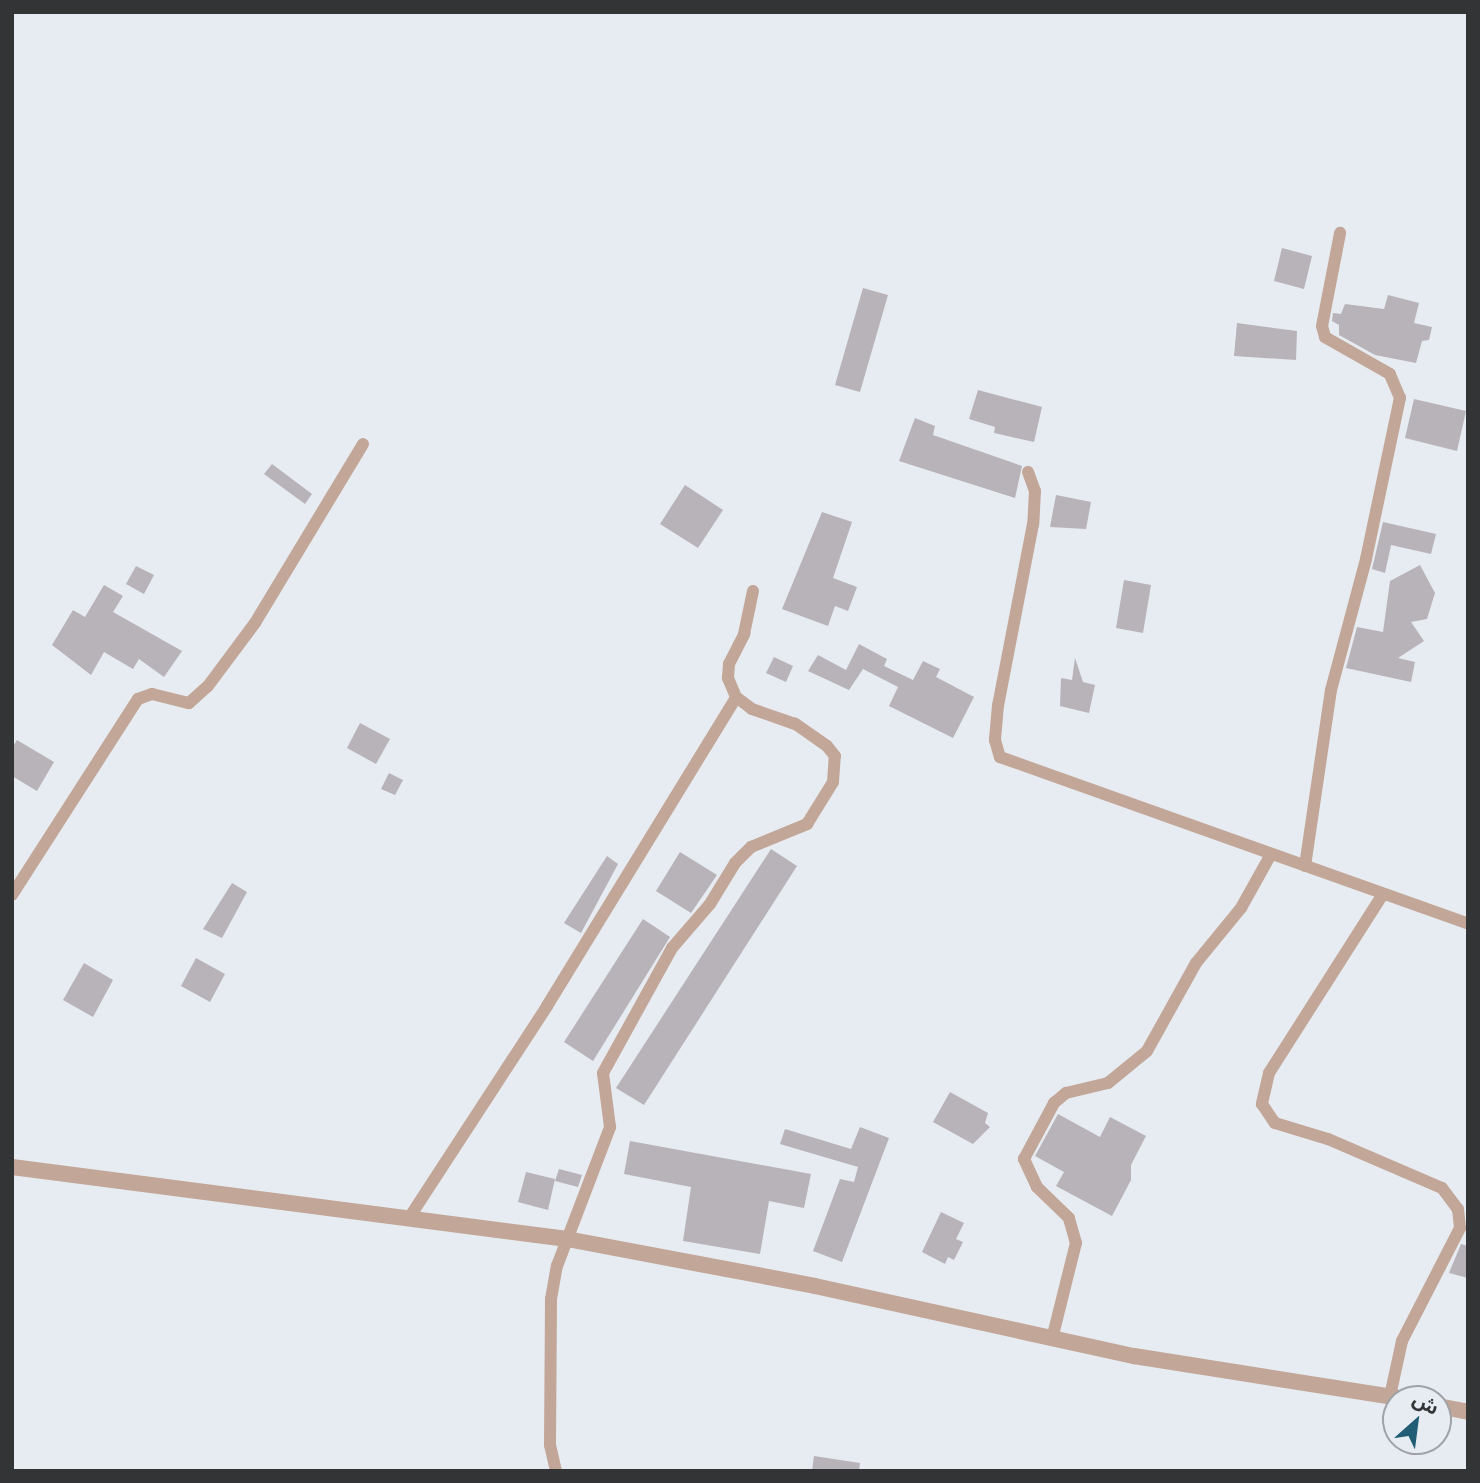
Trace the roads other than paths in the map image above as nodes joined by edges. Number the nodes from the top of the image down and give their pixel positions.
1 (1340, 233) dead end
2 (363, 444) dead end
3 (1028, 472) dead end
4 (753, 591) dead end
5 (736, 697) junction
6 (1271, 853) junction
7 (1306, 866) junction
8 (1383, 894) junction
9 (12, 895) edge
10 (1468, 925) edge
11 (12, 1167) edge
12 (409, 1218) junction
13 (566, 1240) junction
14 (1052, 1339) junction
15 (1398, 1385) edge
16 (1382, 1395) edge
17 (556, 1471) edge

1 - 7 street
2 - 9 street
3 - 6 street
4 - 5 street
5 - 12 street
5 - 13 street
6 - 7 street
6 - 14 street
7 - 8 street
8 - 10 street
8 - 15 street
11 - 12 street
12 - 13 street
13 - 14 street
13 - 17 street
14 - 16 street

